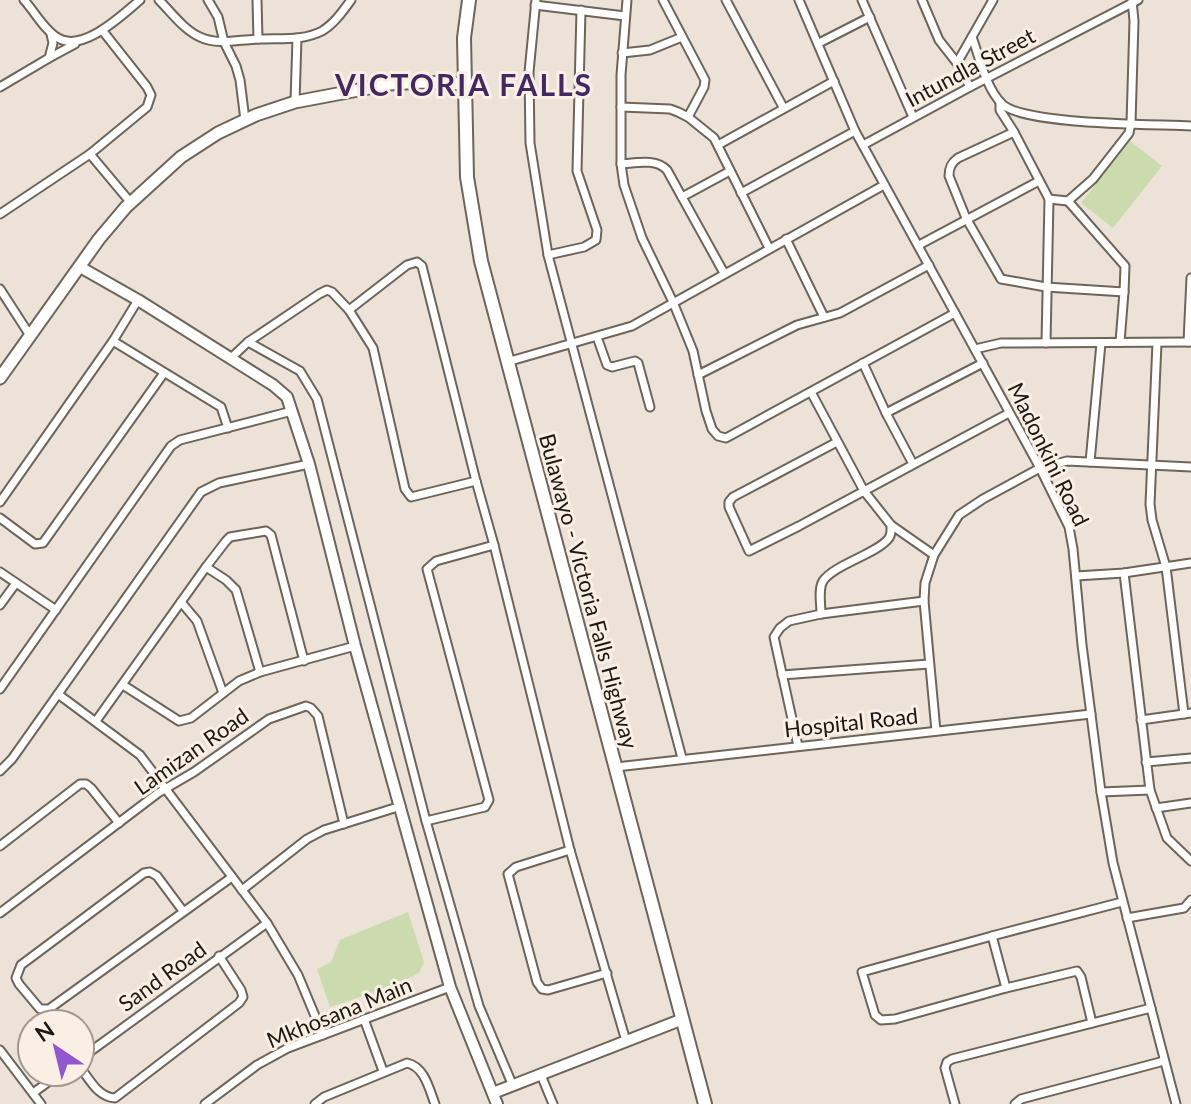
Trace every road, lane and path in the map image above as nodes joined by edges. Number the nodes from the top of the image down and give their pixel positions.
1 (24, 0) edge
2 (140, 0) edge
3 (159, 0) edge
4 (208, 0) edge
5 (257, 0) edge
6 (351, 0) edge
7 (469, 0) edge
8 (627, 0) edge
9 (663, 0) edge
10 (726, 0) edge
11 (799, 0) edge
12 (862, 0) edge
13 (922, 0) edge
14 (979, 0) edge
15 (1134, 1) edge
16 (536, 3) edge
17 (991, 4) edge
18 (581, 10) junction
19 (625, 16) junction
20 (870, 17) junction
21 (102, 30) junction
22 (51, 33) junction
23 (682, 37) junction
24 (972, 37) junction
25 (297, 38) junction
26 (258, 39) junction
27 (79, 42) junction
28 (224, 42) junction
29 (819, 43) junction
30 (622, 53) junction
31 (49, 58) junction
32 (957, 63) junction
33 (987, 79) junction
34 (834, 81) junction
35 (464, 84) junction
36 (0, 87) edge
37 (970, 87) junction
38 (295, 102) junction
39 (1000, 102) junction
40 (621, 107) junction
41 (783, 107) junction
42 (688, 117) junction
43 (913, 117) junction
44 (245, 120) junction
45 (1131, 123) junction
46 (1191, 126) edge
47 (855, 131) junction
48 (1014, 132) junction
49 (718, 145) junction
50 (863, 145) junction
51 (90, 154) junction
52 (621, 164) junction
53 (730, 171) junction
54 (1039, 181) junction
55 (884, 185) junction
56 (741, 193) junction
57 (682, 197) junction
58 (1049, 199) junction
59 (1068, 201) junction
60 (131, 203) junction
61 (0, 214) edge
62 (966, 218) junction
63 (786, 239) junction
64 (919, 245) junction
65 (769, 248) junction
66 (548, 255) junction
67 (929, 265) junction
68 (80, 267) junction
69 (724, 273) junction
70 (1191, 278) edge
71 (1046, 287) junction
72 (0, 289) edge
73 (1124, 292) junction
74 (138, 300) junction
75 (673, 302) junction
76 (349, 310) junction
77 (955, 313) junction
78 (824, 317) junction
79 (31, 337) junction
80 (597, 337) junction
81 (113, 341) junction
82 (248, 342) junction
83 (1120, 342) junction
84 (1190, 342) edge
85 (1046, 343) junction
86 (1101, 343) junction
87 (1157, 343) junction
88 (572, 345) junction
89 (975, 349) junction
90 (231, 358) junction
91 (507, 362) junction
92 (863, 363) junction
93 (983, 363) junction
94 (164, 373) junction
95 (698, 375) junction
96 (0, 378) edge
97 (811, 392) junction
98 (650, 407) dead end
99 (292, 411) junction
100 (886, 413) junction
101 (1009, 413) junction
102 (228, 428) junction
103 (837, 442) junction
104 (1090, 462) junction
105 (309, 464) junction
106 (913, 464) junction
107 (1152, 466) junction
108 (1191, 467) edge
109 (1040, 468) junction
110 (476, 481) junction
111 (864, 491) junction
112 (0, 502) edge
113 (0, 518) edge
114 (891, 525) junction
115 (494, 545) junction
116 (934, 555) junction
117 (1191, 563) edge
118 (206, 567) junction
119 (1166, 567) junction
120 (0, 572) edge
121 (1124, 573) junction
122 (1076, 576) junction
123 (16, 583) junction
124 (924, 601) junction
125 (181, 602) junction
126 (0, 605) edge
127 (56, 610) junction
128 (821, 614) junction
129 (355, 646) junction
130 (304, 661) junction
131 (929, 664) junction
132 (260, 672) junction
133 (782, 675) junction
134 (123, 685) junction
135 (0, 689) edge
136 (223, 693) junction
137 (58, 694) junction
138 (1091, 714) junction
139 (1187, 714) edge
140 (1141, 720) junction
141 (96, 721) junction
142 (936, 731) junction
143 (798, 746) junction
144 (682, 758) junction
145 (1191, 758) edge
146 (1146, 762) junction
147 (616, 767) junction
148 (0, 771) edge
149 (165, 789) junction
150 (1150, 790) junction
151 (1101, 792) junction
152 (1191, 803) edge
153 (401, 806) junction
154 (1156, 808) junction
155 (426, 821) junction
156 (119, 823) junction
157 (344, 824) junction
158 (0, 846) edge
159 (570, 850) junction
160 (1191, 861) edge
161 (232, 877) junction
162 (242, 890) junction
163 (1191, 900) edge
164 (1122, 902) junction
165 (183, 911) junction
166 (0, 913) edge
167 (1127, 918) junction
168 (267, 923) junction
169 (992, 936) junction
170 (219, 956) junction
171 (607, 973) junction
172 (450, 987) junction
173 (1006, 988) junction
174 (1151, 1008) junction
175 (364, 1019) junction
176 (683, 1019) junction
177 (1092, 1023) junction
178 (323, 1035) junction
179 (626, 1041) junction
180 (96, 1047) edge
181 (0, 1050) edge
182 (1164, 1061) junction
183 (383, 1071) junction
184 (541, 1075) junction
185 (513, 1086) junction
186 (96, 1087) edge
187 (40, 1088) edge
188 (33, 1093) junction
189 (495, 1099) edge
190 (41, 1104) edge
191 (205, 1104) edge
192 (315, 1104) edge
193 (435, 1104) edge
194 (553, 1104) edge
195 (705, 1104) edge
196 (955, 1104) edge
197 (1015, 1104) edge
198 (1176, 1104) edge

1 - 22 street
2 - 21 street
3 - 28 street
4 - 28 street
5 - 26 street
6 - 25 street
7 - 35 highway, Bulawayo - Victoria Falls Highway
8 - 19 street
9 - 23 street
10 - 41 street
11 - 29 street, Madonkini Road
12 - 20 street
13 - 32 street
14 - 17 street
15 - 33 street, Intundla Street
15 - 45 street
16 - 18 street
16 - 66 street
17 - 24 street
18 - 19 street
18 - 66 street
19 - 30 street
20 - 29 street
20 - 43 street
21 - 27 street
21 - 51 street
22 - 27 street
22 - 31 street
23 - 30 street
23 - 42 street
24 - 32 street
24 - 33 street
25 - 26 street
25 - 38 street
26 - 28 street
27 - 31 street
28 - 44 street
29 - 34 street, Madonkini Road
30 - 40 street
31 - 36 street
32 - 37 street
33 - 37 street, Intundla Street
33 - 39 street
34 - 41 street
34 - 47 street, Madonkini Road
35 - 38 main road
35 - 91 highway, Bulawayo - Victoria Falls Highway
37 - 43 street, Intundla Street
38 - 44 main road
39 - 45 street
39 - 48 street
40 - 42 street
40 - 52 street
41 - 49 street
42 - 49 street
43 - 50 street, Intundla Street
44 - 60 main road
45 - 46 street
45 - 59 street
47 - 50 street, Madonkini Road
47 - 56 street
48 - 54 street
48 - 62 street
49 - 53 street
50 - 55 street, Madonkini Road
51 - 60 street
51 - 61 street
52 - 57 street
52 - 75 street
53 - 56 street
53 - 57 street
54 - 58 street
54 - 62 street
55 - 63 street
55 - 64 street, Madonkini Road
56 - 65 street
57 - 69 street
58 - 59 street
58 - 71 street
59 - 73 street
60 - 68 main road
62 - 64 street
62 - 71 street
63 - 65 street
63 - 78 street
64 - 67 street, Madonkini Road
65 - 69 street
66 - 88 street
67 - 77 street, Madonkini Road
67 - 78 street
68 - 74 street
68 - 79 main road
69 - 75 street
70 - 84 street
71 - 73 street
71 - 85 street
72 - 79 street
73 - 83 street
74 - 81 street
74 - 90 street
75 - 80 street
75 - 95 street
76 - 82 street
76 - 110 street
76 - 110 street
77 - 89 street, Madonkini Road
77 - 92 street
78 - 95 street
79 - 96 main road
80 - 88 street
80 - 98 street
81 - 94 street
81 - 112 street
82 - 90 street
82 - 155 street
83 - 86 street
83 - 87 street
84 - 87 street
85 - 86 street
85 - 89 street
86 - 104 street
87 - 107 street
88 - 91 street
88 - 144 street
89 - 93 street, Madonkini Road
90 - 99 street
91 - 147 highway, Bulawayo - Victoria Falls Highway
92 - 97 street
92 - 100 street
93 - 100 street
93 - 101 street, Madonkini Road
94 - 102 street
94 - 113 street
95 - 97 street
97 - 103 street
99 - 102 street
99 - 105 street
100 - 106 street
101 - 106 street
101 - 109 street, Madonkini Road
102 - 127 street
103 - 111 street
103 - 111 street
104 - 107 street
104 - 109 street
105 - 129 street
105 - 137 street
106 - 111 street
107 - 108 street
107 - 119 street
109 - 116 street
109 - 122 street, Madonkini Road
110 - 115 street
111 - 114 street
114 - 116 street
114 - 128 street
115 - 155 street
115 - 159 street
116 - 124 street
117 - 119 street
118 - 125 street
118 - 130 street
118 - 132 street
119 - 121 street
119 - 139 street
120 - 123 street
121 - 122 street
121 - 140 street
122 - 138 street, Madonkini Road
123 - 126 street
123 - 127 street
124 - 128 street
124 - 131 street
125 - 134 street
125 - 136 street
127 - 135 street
128 - 133 street
129 - 130 street
129 - 153 street
130 - 132 street
131 - 133 street
131 - 142 street
132 - 136 street
133 - 143 street
134 - 136 street
134 - 141 street
137 - 141 street
137 - 148 street
138 - 142 street, Hospital Road
138 - 151 street, Madonkini Road
139 - 140 street
140 - 146 street
141 - 149 street
142 - 143 street, Hospital Road
143 - 144 street, Hospital Road
144 - 147 street, Hospital Road
145 - 146 street
146 - 150 street
147 - 176 highway, Bulawayo - Victoria Falls Highway
149 - 156 street, Lamizan Road
149 - 157 street, Lamizan Road
149 - 161 street
150 - 151 street
150 - 154 street
151 - 164 street, Madonkini Road
152 - 154 street
153 - 157 street
153 - 172 street
154 - 160 street
155 - 185 street
156 - 158 street
156 - 166 street, Lamizan Road
157 - 162 street
159 - 171 street
159 - 171 street
161 - 162 street
161 - 165 street
162 - 168 street
163 - 167 street
164 - 167 street, Madonkini Road
164 - 169 street
165 - 165 street
167 - 174 street, Madonkini Road
168 - 170 street, Sand Road
168 - 178 street
169 - 173 street
169 - 173 street
170 - 180 street, Sand Road
170 - 186 street
171 - 179 street
172 - 175 street, Mkhosana Main
172 - 189 street
173 - 177 street
174 - 177 street
174 - 182 street, Madonkini Road
175 - 178 street, Mkhosana Main
175 - 183 street
176 - 179 street
176 - 195 highway, Bulawayo - Victoria Falls Highway
177 - 196 street
178 - 191 street, Mkhosana Main
179 - 184 street
181 - 188 street
182 - 197 street
182 - 198 street, Madonkini Road
183 - 192 street
183 - 193 street
184 - 185 street
184 - 194 street
185 - 189 street
187 - 188 street
188 - 190 street

